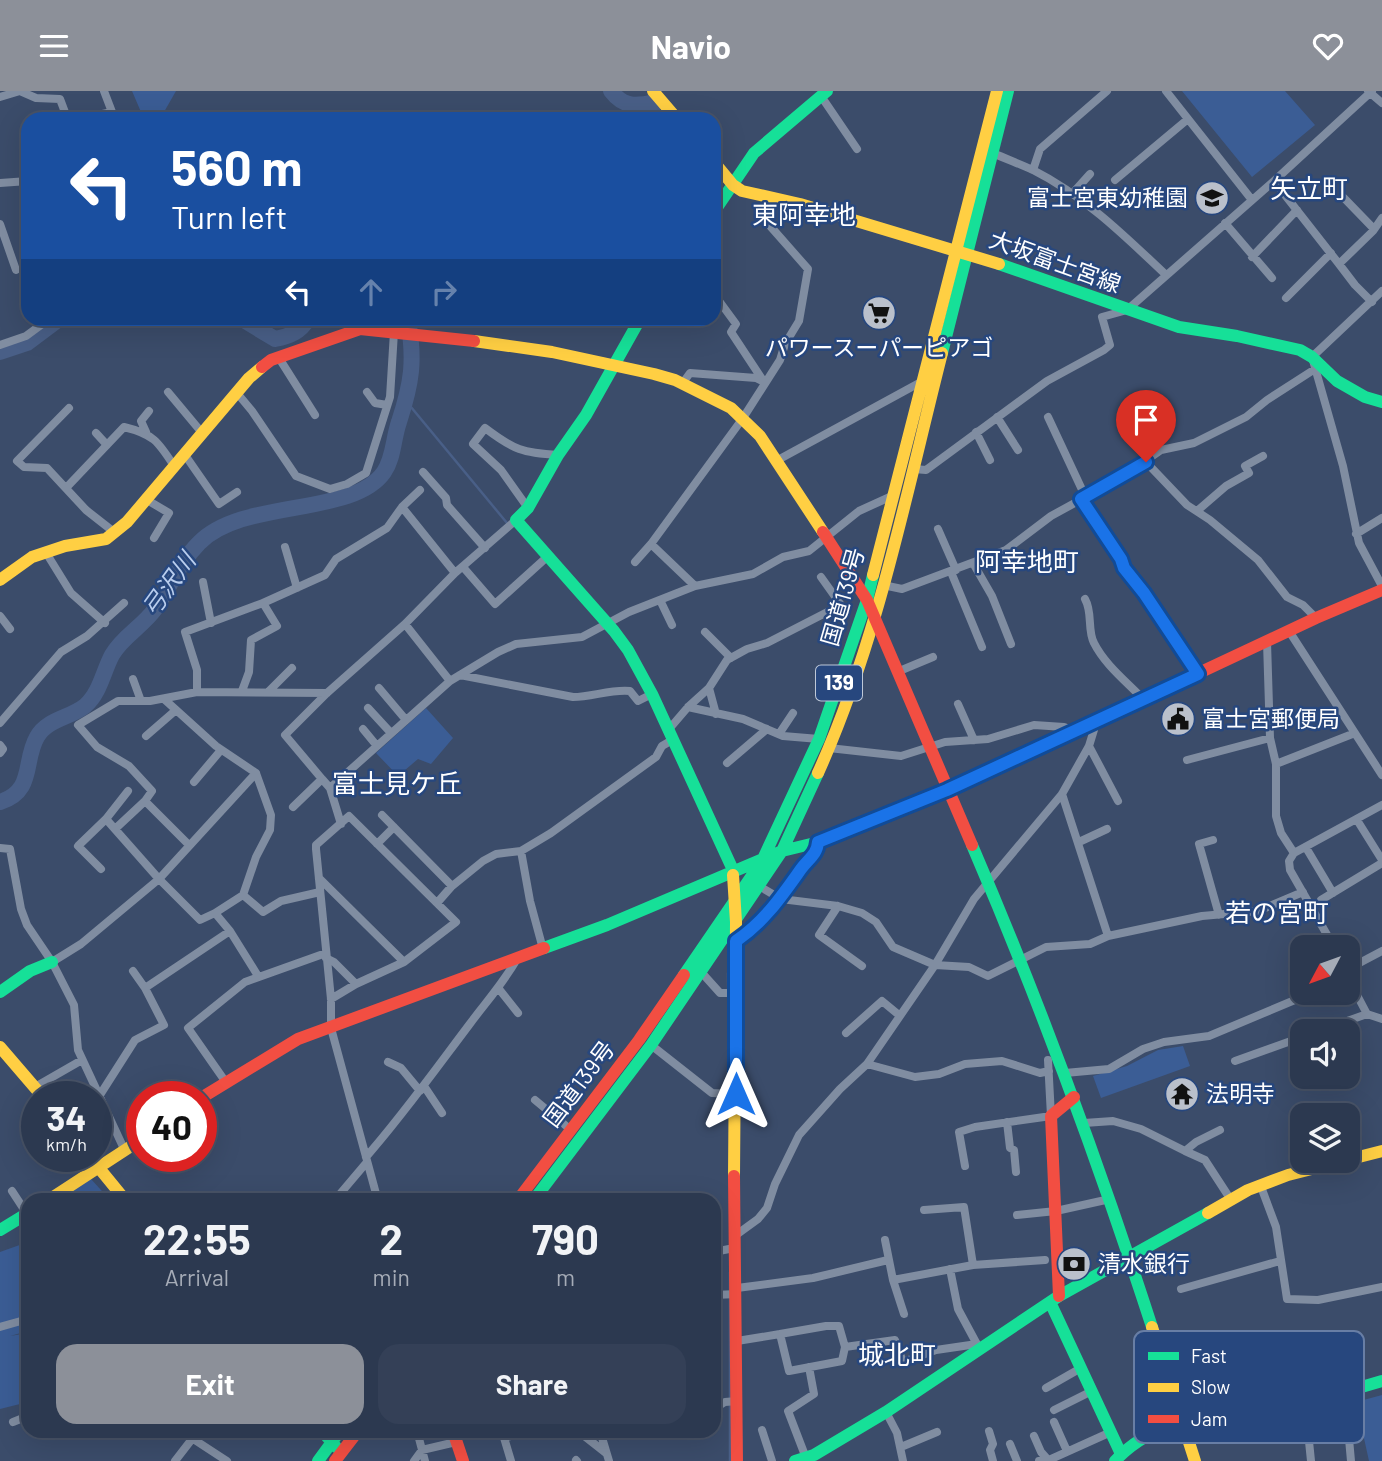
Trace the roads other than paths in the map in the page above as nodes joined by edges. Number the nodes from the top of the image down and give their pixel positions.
1 (20, 91) edge
2 (104, 91) edge
3 (997, 91) edge
4 (1008, 91) edge
5 (1107, 91) edge
6 (1166, 91) edge
7 (1370, 92) edge
8 (824, 93) edge
9 (658, 96) edge
10 (0, 97) edge
11 (1382, 103) edge
12 (65, 112) edge
13 (113, 112) edge
14 (671, 112) edge
15 (1188, 119) junction
16 (857, 149) dead end
17 (993, 153) junction
18 (721, 170) edge
19 (1033, 170) junction
20 (1090, 174) dead end
21 (1115, 180) dead end
22 (1274, 181) junction
23 (21, 182) edge
24 (0, 183) edge
25 (733, 185) junction
26 (1072, 194) junction
27 (1344, 198) dead end
28 (1252, 200) junction
29 (721, 202) edge
30 (1297, 210) junction
31 (1382, 218) edge
32 (1225, 223) junction
33 (0, 224) edge
34 (771, 227) dead end
35 (1374, 229) junction
36 (961, 251) junction
37 (1331, 253) junction
38 (1252, 257) junction
39 (1339, 264) junction
40 (16, 269) dead end
41 (1165, 274) junction
42 (1272, 278) dead end
43 (1382, 291) edge
44 (1286, 298) dead end
45 (1371, 302) junction
46 (721, 304) edge
47 (1127, 310) junction
48 (40, 326) edge
49 (633, 326) edge
50 (397, 332) junction
51 (0, 345) edge
52 (279, 358) junction
53 (1314, 363) junction
54 (613, 365) junction
55 (921, 381) junction
56 (764, 382) junction
57 (682, 384) junction
58 (168, 392) dead end
59 (237, 393) junction
60 (367, 393) dead end
61 (1382, 402) edge
62 (387, 405) junction
63 (69, 408) dead end
64 (149, 411) dead end
65 (315, 415) dead end
66 (997, 417) junction
67 (1048, 417) dead end
68 (743, 418) junction
69 (146, 432) junction
70 (976, 432) junction
71 (96, 433) dead end
72 (203, 434) junction
73 (107, 445) junction
74 (1018, 450) dead end
75 (558, 455) junction
76 (185, 456) junction
77 (1263, 456) dead end
78 (990, 460) dead end
79 (776, 461) junction
80 (1146, 462) junction
81 (174, 466) junction
82 (914, 469) junction
83 (423, 473) dead end
84 (66, 488) junction
85 (420, 490) dead end
86 (237, 492) dead end
87 (892, 496) junction
88 (1083, 498) junction
89 (147, 500) junction
90 (402, 507) junction
91 (528, 508) junction
92 (1197, 511) junction
93 (1382, 518) edge
94 (516, 520) junction
95 (938, 529) dead end
96 (114, 532) junction
97 (1356, 534) junction
98 (826, 537) junction
99 (154, 538) dead end
100 (651, 544) junction
101 (285, 547) dead end
102 (485, 548) junction
103 (45, 551) junction
104 (547, 557) junction
105 (635, 562) dead end
106 (973, 563) junction
107 (463, 567) junction
108 (953, 571) junction
109 (455, 573) junction
110 (821, 577) dead end
111 (0, 580) edge
112 (203, 582) dead end
113 (883, 585) junction
114 (695, 586) junction
115 (1382, 588) edge
116 (297, 589) junction
117 (1085, 599) dead end
118 (660, 600) junction
119 (867, 600) junction
120 (124, 603) dead end
121 (263, 603) junction
122 (0, 616) edge
123 (1316, 618) junction
124 (875, 619) junction
125 (211, 622) junction
126 (104, 623) junction
127 (605, 623) junction
128 (405, 624) junction
129 (672, 625) dead end
130 (10, 629) dead end
131 (1289, 631) junction
132 (705, 632) dead end
133 (1267, 642) junction
134 (1011, 644) dead end
135 (982, 647) dead end
136 (933, 657) dead end
137 (731, 658) junction
138 (292, 667) dead end
139 (897, 671) junction
140 (1198, 674) junction
141 (460, 675) junction
142 (133, 679) dead end
143 (450, 681) junction
144 (379, 688) dead end
145 (709, 688) junction
146 (242, 691) junction
147 (269, 691) junction
148 (197, 692) junction
149 (327, 693) junction
150 (652, 694) junction
151 (164, 699) junction
152 (1143, 699) junction
153 (141, 701) junction
154 (958, 704) dead end
155 (688, 707) junction
156 (368, 708) dead end
157 (176, 711) junction
158 (793, 713) dead end
159 (716, 715) junction
160 (406, 720) junction
161 (1097, 720) junction
162 (0, 723) edge
163 (363, 729) dead end
164 (767, 729) junction
165 (1074, 731) junction
166 (391, 733) junction
167 (1355, 733) junction
168 (672, 734) junction
169 (779, 734) junction
170 (146, 736) dead end
171 (1270, 738) junction
172 (974, 740) junction
173 (824, 743) junction
174 (0, 745) edge
175 (377, 746) junction
176 (1089, 746) junction
177 (929, 748) junction
178 (221, 750) junction
179 (0, 753) edge
180 (1187, 760) dead end
181 (727, 763) dead end
182 (1276, 764) junction
183 (256, 772) junction
184 (1382, 775) edge
185 (322, 779) junction
186 (194, 782) dead end
187 (330, 788) junction
188 (947, 790) junction
189 (128, 791) dead end
190 (1062, 794) junction
191 (145, 801) junction
192 (1118, 801) dead end
193 (1382, 805) edge
194 (293, 807) dead end
195 (382, 815) dead end
196 (106, 819) junction
197 (1357, 820) junction
198 (341, 824) junction
199 (394, 827) junction
200 (115, 829) junction
201 (1107, 829) dead end
202 (1213, 841) dead end
203 (818, 842) junction
204 (1079, 842) junction
205 (377, 844) junction
206 (189, 845) junction
207 (0, 848) edge
208 (521, 851) junction
209 (782, 851) junction
210 (1308, 851) dead end
211 (1294, 853) junction
212 (762, 860) junction
213 (1382, 861) edge
214 (101, 869) dead end
215 (733, 870) junction
216 (319, 878) junction
217 (159, 880) junction
218 (987, 882) junction
219 (452, 885) junction
220 (759, 886) junction
221 (320, 892) junction
222 (1303, 892) junction
223 (1333, 893) junction
224 (243, 895) junction
225 (781, 899) junction
226 (1321, 900) dead end
227 (736, 902) junction
228 (437, 903) junction
229 (838, 906) junction
230 (215, 913) junction
231 (1219, 915) junction
232 (736, 922) junction
233 (230, 931) junction
234 (1327, 935) edge
235 (1108, 936) junction
236 (736, 941) junction
237 (543, 949) junction
238 (1382, 951) edge
239 (326, 955) junction
240 (1021, 959) junction
241 (517, 960) junction
242 (52, 962) junction
243 (404, 962) junction
244 (1360, 963) edge
245 (862, 965) dead end
246 (934, 965) junction
247 (133, 971) dead end
248 (702, 973) junction
249 (258, 976) junction
250 (356, 984) junction
251 (145, 988) junction
252 (499, 989) junction
253 (0, 992) edge
254 (731, 993) junction
255 (331, 999) junction
256 (1360, 1001) edge
257 (1290, 1002) edge
258 (518, 1013) dead end
259 (1367, 1014) junction
260 (899, 1015) junction
261 (1353, 1019) edge
262 (1382, 1019) edge
263 (331, 1028) junction
264 (846, 1033) dead end
265 (1290, 1041) edge
266 (651, 1045) junction
267 (0, 1047) edge
268 (82, 1060) junction
269 (1048, 1061) dead end
270 (1235, 1061) dead end
271 (388, 1062) dead end
272 (867, 1064) junction
273 (1049, 1072) junction
274 (1065, 1073) junction
275 (29, 1081) edge
276 (54, 1081) edge
277 (91, 1081) edge
278 (109, 1081) edge
279 (225, 1081) junction
280 (217, 1087) edge
281 (422, 1089) junction
282 (732, 1094) junction
283 (1074, 1097) junction
284 (535, 1100) dead end
285 (442, 1113) dead end
286 (1051, 1116) junction
287 (1007, 1122) junction
288 (1084, 1123) junction
289 (112, 1125) edge
290 (571, 1130) junction
291 (1220, 1130) dead end
292 (125, 1151) joint
293 (1185, 1151) junction
294 (1382, 1151) edge
295 (1360, 1156) edge
296 (112, 1160) edge
297 (367, 1160) junction
298 (965, 1166) dead end
299 (93, 1172) edge
300 (102, 1172) edge
301 (1016, 1172) dead end
302 (1295, 1173) edge
303 (1260, 1184) junction
304 (12, 1191) dead end
305 (60, 1193) edge
306 (119, 1193) edge
307 (340, 1193) edge
308 (376, 1193) edge
309 (523, 1193) edge
310 (539, 1193) edge
311 (1110, 1199) junction
312 (1231, 1200) junction
313 (21, 1204) edge
314 (924, 1210) dead end
315 (1056, 1211) junction
316 (1017, 1215) dead end
317 (21, 1217) edge
318 (0, 1230) edge
319 (885, 1240) dead end
320 (732, 1245) junction
321 (721, 1249) edge
322 (1129, 1255) junction
323 (888, 1260) junction
324 (1045, 1260) dead end
325 (1280, 1261) junction
326 (973, 1265) junction
327 (950, 1269) junction
328 (893, 1280) junction
329 (1382, 1287) edge
330 (1181, 1289) dead end
331 (733, 1293) junction
332 (721, 1294) edge
333 (1055, 1299) junction
334 (904, 1314) dead end
335 (21, 1321) edge
336 (0, 1327) edge
337 (1154, 1331) edge
338 (780, 1334) junction
339 (737, 1341) junction
340 (978, 1346) junction
341 (845, 1347) junction
342 (809, 1367) junction
343 (1081, 1368) junction
344 (1382, 1381) edge
345 (1364, 1387) edge
346 (1046, 1388) dead end
347 (1091, 1391) junction
348 (732, 1401) junction
349 (721, 1406) edge
350 (1054, 1410) dead end
351 (886, 1412) junction
352 (21, 1419) edge
353 (13, 1422) dead end
354 (1054, 1422) dead end
355 (762, 1430) dead end
356 (989, 1431) dead end
357 (937, 1432) dead end
358 (1111, 1432) junction
359 (1034, 1436) dead end
360 (328, 1438) edge
361 (335, 1438) edge
362 (353, 1438) edge
363 (419, 1438) edge
364 (452, 1438) edge
365 (455, 1438) edge
366 (504, 1438) edge
367 (586, 1438) edge
368 (602, 1438) edge
369 (191, 1439) joint
370 (332, 1443) junction
371 (1134, 1443) edge
372 (1190, 1443) edge
373 (1309, 1443) edge
374 (1349, 1443) edge
375 (1010, 1444) dead end
376 (901, 1447) junction
377 (422, 1450) junction
378 (1067, 1451) junction
379 (827, 1455) edge
380 (338, 1457) edge
381 (608, 1457) edge
382 (1118, 1458) edge
383 (801, 1459) edge
384 (174, 1461) edge
385 (228, 1461) edge
386 (318, 1461) edge
387 (414, 1461) edge
388 (425, 1461) edge
389 (463, 1461) edge
390 (511, 1461) edge
391 (737, 1461) edge
392 (772, 1461) edge
393 (903, 1461) edge
394 (993, 1461) edge
395 (1017, 1461) edge
396 (1039, 1461) edge
397 (1048, 1461) edge
398 (1195, 1461) edge
399 (1311, 1461) edge
400 (1351, 1461) edge

1 - 10 street
1 - 12 street
2 - 13 street
3 - 36 main road, 国道139号 / 139
4 - 17 main road, 国道139号 / 139
5 - 19 street
6 - 15 street
7 - 11 street
7 - 22 street
8 - 16 street
8 - 25 main road
9 - 14 main road
15 - 21 street
15 - 28 street
17 - 19 street
17 - 36 main road, 国道139号 / 139
18 - 25 main road
19 - 26 street
20 - 26 street
22 - 28 street
22 - 30 street
23 - 24 street
25 - 29 main road
25 - 36 main road, 大坂富士宮線
26 - 41 street
27 - 35 street
28 - 32 street
30 - 37 street
30 - 38 street
31 - 35 street
32 - 38 street
32 - 41 street
33 - 40 street
34 - 56 street
35 - 39 street
36 - 47 main road, 大坂富士宮線
36 - 55 main road, 国道139号 / 139
36 - 82 main road, 国道139号 / 139
37 - 39 street
37 - 44 street
38 - 42 street
39 - 45 street
41 - 47 street
43 - 45 street
45 - 53 street
46 - 56 street
47 - 53 main road, 大坂富士宮線
47 - 66 street
48 - 51 street
49 - 54 main road
50 - 52 main road
50 - 54 main road
50 - 62 street
52 - 59 main road
52 - 65 street
53 - 61 main road, 大坂富士宮線
53 - 80 street
53 - 97 street
54 - 57 main road
54 - 75 main road
55 - 79 street
55 - 87 main road, 国道139号 / 139
56 - 57 street
56 - 68 street
57 - 68 main road
58 - 72 street
59 - 62 street
59 - 72 main road
60 - 62 street
63 - 84 street
64 - 69 street
66 - 70 street
66 - 74 street
67 - 88 street
68 - 79 main road
68 - 100 street
69 - 73 street
69 - 81 street
70 - 78 street
70 - 82 street
71 - 73 street
72 - 76 main road
73 - 84 street
75 - 91 main road
75 - 91 street
76 - 81 main road
76 - 86 street
77 - 92 street
79 - 98 main road
80 - 88 street
80 - 92 street
81 - 89 main road
82 - 113 main road, 国道139号 / 139
83 - 102 street
84 - 96 street
85 - 90 street
87 - 98 street
87 - 119 main road, 国道139号 / 139
88 - 106 street
88 - 140 street
89 - 96 main road
89 - 99 street
90 - 109 street
90 - 116 street
91 - 94 main road
92 - 123 street
93 - 97 street
94 - 102 street
94 - 104 main road
95 - 108 street
96 - 103 main road
97 - 115 street
98 - 114 street
98 - 119 main road
100 - 105 street
100 - 114 street
101 - 116 street
102 - 107 street
103 - 111 main road
103 - 126 street
104 - 107 street
104 - 127 main road
106 - 108 street
106 - 134 street
107 - 109 street
108 - 113 street
108 - 135 street
109 - 128 street
110 - 137 street
112 - 125 street
113 - 124 main road, 国道139号 / 139
114 - 118 street
115 - 123 main road
116 - 121 street
117 - 152 street
118 - 127 street
118 - 129 street
119 - 124 main road
119 - 173 main road, 国道139号 / 139
120 - 126 street
121 - 125 street
121 - 146 street
122 - 130 street
123 - 131 main road
124 - 139 main road
124 - 173 main road, 国道139号 / 139
125 - 148 street
126 - 162 street
127 - 141 street
127 - 150 main road
128 - 143 street
128 - 149 street
131 - 133 main road
131 - 167 street
132 - 137 street
133 - 140 main road
133 - 171 street
136 - 139 street
137 - 145 street
138 - 147 street
139 - 177 main road
140 - 152 main road
141 - 143 street
141 - 150 street
142 - 153 street
143 - 160 street
144 - 160 street
145 - 155 street
145 - 159 street
146 - 147 street
146 - 148 street
147 - 149 street
148 - 151 street
149 - 185 street
150 - 168 main road
151 - 153 street
151 - 157 street
152 - 161 main road
153 - 191 street
154 - 172 street
155 - 159 street
155 - 168 street
156 - 166 street
157 - 170 street
157 - 178 street
158 - 169 street
159 - 164 street
160 - 166 street
161 - 165 main road
161 - 176 street
163 - 175 street
164 - 169 street
164 - 181 street
165 - 172 street
165 - 188 main road
166 - 175 street
167 - 182 street
167 - 184 street
168 - 208 street
168 - 215 main road
169 - 173 street
171 - 180 street
171 - 182 street
172 - 177 street
173 - 177 street
173 - 209 main road, 国道139号 / 139
173 - 212 main road, 国道139号 / 139
174 - 179 street
175 - 187 street
176 - 190 street
176 - 192 street
177 - 188 main road
178 - 183 street
178 - 186 street
182 - 211 street
183 - 206 street
183 - 224 street
185 - 187 street
185 - 194 street
187 - 198 street
188 - 203 main road
188 - 218 main road
189 - 196 street
190 - 204 street
190 - 218 street
191 - 200 street
191 - 206 street
193 - 197 street
195 - 199 street
196 - 200 street
196 - 214 street
197 - 211 street
197 - 213 street
198 - 205 street
198 - 216 street
199 - 205 street
199 - 219 street
200 - 217 street
201 - 204 street
202 - 231 street
203 - 209 main road
203 - 225 street
204 - 235 street
205 - 228 street
206 - 217 street
207 - 242 street
208 - 219 street
208 - 237 street
209 - 212 main road
209 - 220 main road, 国道139号 / 139
210 - 223 street
211 - 222 street
212 - 215 main road
212 - 227 main road, 国道139号 / 139
213 - 223 street
215 - 227 main road
215 - 237 main road
216 - 221 street
216 - 243 street
217 - 230 street
217 - 242 street
218 - 240 main road
218 - 246 street
219 - 228 street
220 - 225 street
220 - 232 main road, 国道139号 / 139
221 - 224 street
221 - 239 street
222 - 231 street
222 - 234 street
223 - 226 street
224 - 230 street
225 - 229 street
225 - 236 street
227 - 232 main road
227 - 290 main road, 国道139号 / 139
228 - 243 street
229 - 245 street
229 - 246 street
230 - 233 street
231 - 235 street
232 - 236 main road
232 - 248 main road, 国道139号 / 139
233 - 249 street
233 - 251 street
235 - 240 street
236 - 254 main road
237 - 241 main road
238 - 244 street
239 - 249 street
239 - 250 street
239 - 255 street
240 - 246 street
240 - 274 main road
241 - 252 street
241 - 263 main road
242 - 253 main road
242 - 268 street
243 - 250 street
246 - 260 street
247 - 251 street
248 - 254 street
248 - 266 main road, 国道139号 / 139
249 - 279 street
250 - 255 street
251 - 278 street
252 - 258 street
252 - 281 street
254 - 282 main road
255 - 263 street
256 - 259 street
257 - 274 street
259 - 261 street
259 - 262 street
260 - 264 street
260 - 272 street
263 - 279 main road
263 - 297 street
265 - 270 street
266 - 282 street
266 - 310 main road, 国道139号 / 139
267 - 275 main road
268 - 276 street
268 - 277 street
269 - 273 street
271 - 281 street
272 - 273 street
272 - 320 street
273 - 286 street
274 - 283 main road
279 - 280 main road
281 - 285 street
281 - 297 street
282 - 320 main road
283 - 286 main road
283 - 288 main road
284 - 290 street
286 - 287 street
286 - 315 main road
287 - 298 street
287 - 301 street
288 - 293 street
288 - 311 main road
289 - 292 street
290 - 309 main road, 国道139号 / 139
291 - 293 street
292 - 296 main road
293 - 312 street
294 - 295 main road
297 - 307 street
297 - 308 street
299 - 305 main road
300 - 306 main road
302 - 303 main road
303 - 312 main road
303 - 325 street
304 - 313 street
311 - 315 street
311 - 322 main road
312 - 322 main road
314 - 326 street
315 - 316 street
315 - 333 main road
317 - 318 main road
319 - 323 street
320 - 321 street
320 - 331 main road
322 - 333 main road
322 - 337 main road
323 - 328 street
323 - 331 street
324 - 326 street
325 - 329 street
325 - 330 street
326 - 327 street
327 - 328 street
327 - 340 street
328 - 334 street
331 - 332 street
331 - 339 main road
333 - 340 main road
333 - 343 main road
335 - 336 street
338 - 339 street
338 - 341 street
338 - 342 street
339 - 348 main road
340 - 341 street
340 - 351 main road
341 - 342 street
342 - 383 street
343 - 346 street
343 - 347 main road
344 - 345 main road
347 - 350 street
347 - 358 main road
348 - 349 street
348 - 391 main road
351 - 376 street
351 - 379 main road
352 - 353 street
354 - 378 street
355 - 392 street
356 - 394 street
357 - 376 street
358 - 378 street
358 - 382 main road
359 - 397 street
360 - 370 main road
361 - 370 main road
362 - 380 main road
363 - 377 street
364 - 377 street
365 - 389 main road
366 - 390 street
367 - 381 street
368 - 381 street
369 - 384 street
369 - 385 street
370 - 380 main road
370 - 386 main road
371 - 382 main road
372 - 398 main road
373 - 399 street
374 - 400 street
375 - 395 street
376 - 393 street
377 - 387 street
377 - 388 street
378 - 397 street
379 - 383 main road
396 - 397 street

